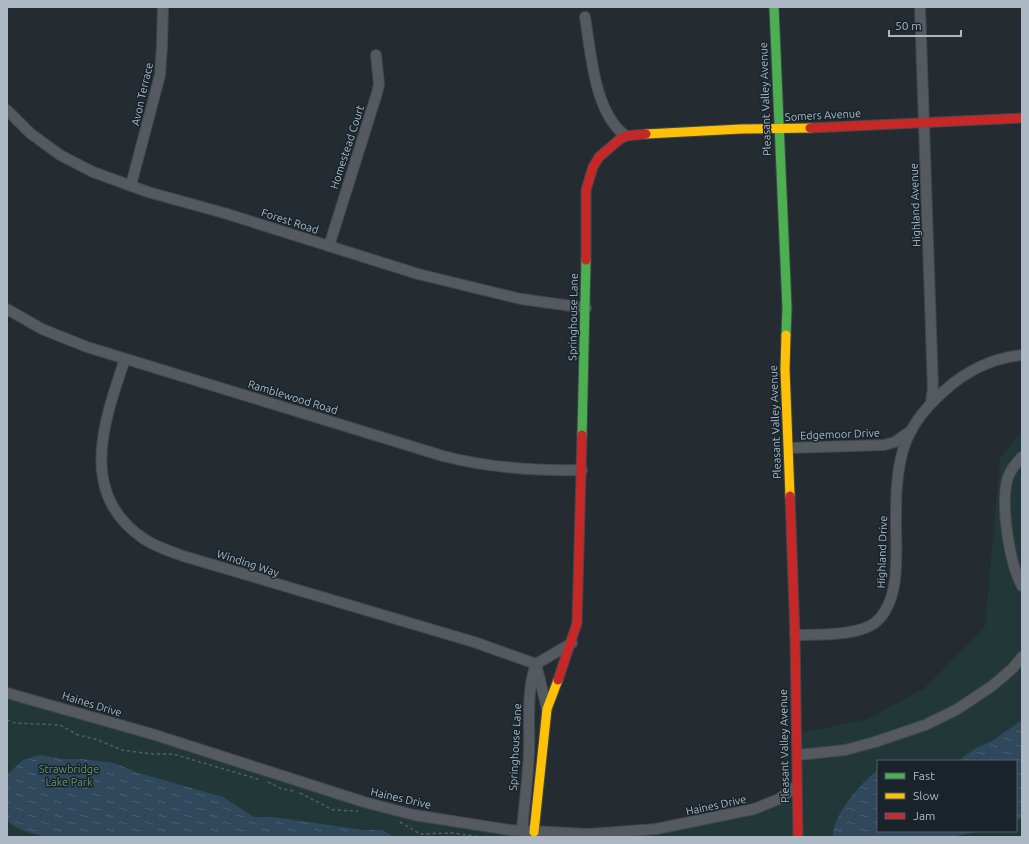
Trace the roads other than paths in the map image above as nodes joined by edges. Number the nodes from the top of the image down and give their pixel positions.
1 (163, 7) edge
2 (774, 7) edge
3 (920, 7) edge
4 (585, 17) dead end
5 (376, 55) dead end
6 (7, 110) edge
7 (1022, 118) edge
8 (924, 122) junction
9 (778, 129) junction
10 (626, 136) junction
11 (131, 185) junction
12 (329, 246) junction
13 (586, 308) junction
14 (7, 309) edge
15 (1022, 355) edge
16 (125, 359) junction
17 (931, 402) junction
18 (912, 430) junction
19 (789, 448) junction
20 (1022, 456) edge
21 (582, 470) junction
22 (1022, 586) edge
23 (795, 635) junction
24 (572, 643) junction
25 (1022, 657) edge
26 (536, 664) junction
27 (7, 693) edge
28 (547, 709) junction
29 (798, 754) junction
30 (796, 786) junction
31 (522, 831) junction
32 (534, 832) junction
33 (798, 837) edge

1 - 11 street, Avon Terrace
2 - 9 street, Pleasant Valley Avenue
3 - 8 street, Highland Avenue
4 - 10 street
5 - 12 street, Homestead Court
6 - 11 street, Forest Road
7 - 8 street, Somers Avenue
8 - 9 street, Somers Avenue
8 - 17 street, Highland Avenue
9 - 10 street, Somers Avenue
9 - 19 street, Pleasant Valley Avenue
10 - 13 street, Springhouse Lane
11 - 12 street, Forest Road
12 - 13 street, Forest Road
13 - 21 street, Springhouse Lane
14 - 16 street, Ramblewood Road
15 - 17 street
16 - 21 street, Ramblewood Road
16 - 26 street, Winding Way
17 - 18 street, Highland Drive
18 - 19 street, Edgemoor Drive
18 - 23 street, Highland Drive
19 - 23 street, Pleasant Valley Avenue
20 - 22 street
21 - 24 street, Springhouse Lane
23 - 29 street, Pleasant Valley Avenue
24 - 26 street
24 - 28 street, Springhouse Lane
25 - 29 street
26 - 28 street, Springhouse Lane
26 - 31 street, Springhouse Lane
27 - 31 street, Haines Drive
28 - 32 street, Springhouse Lane
29 - 30 street, Pleasant Valley Avenue
30 - 32 street, Haines Drive
30 - 33 street, Pleasant Valley Avenue
31 - 32 street, Haines Drive

